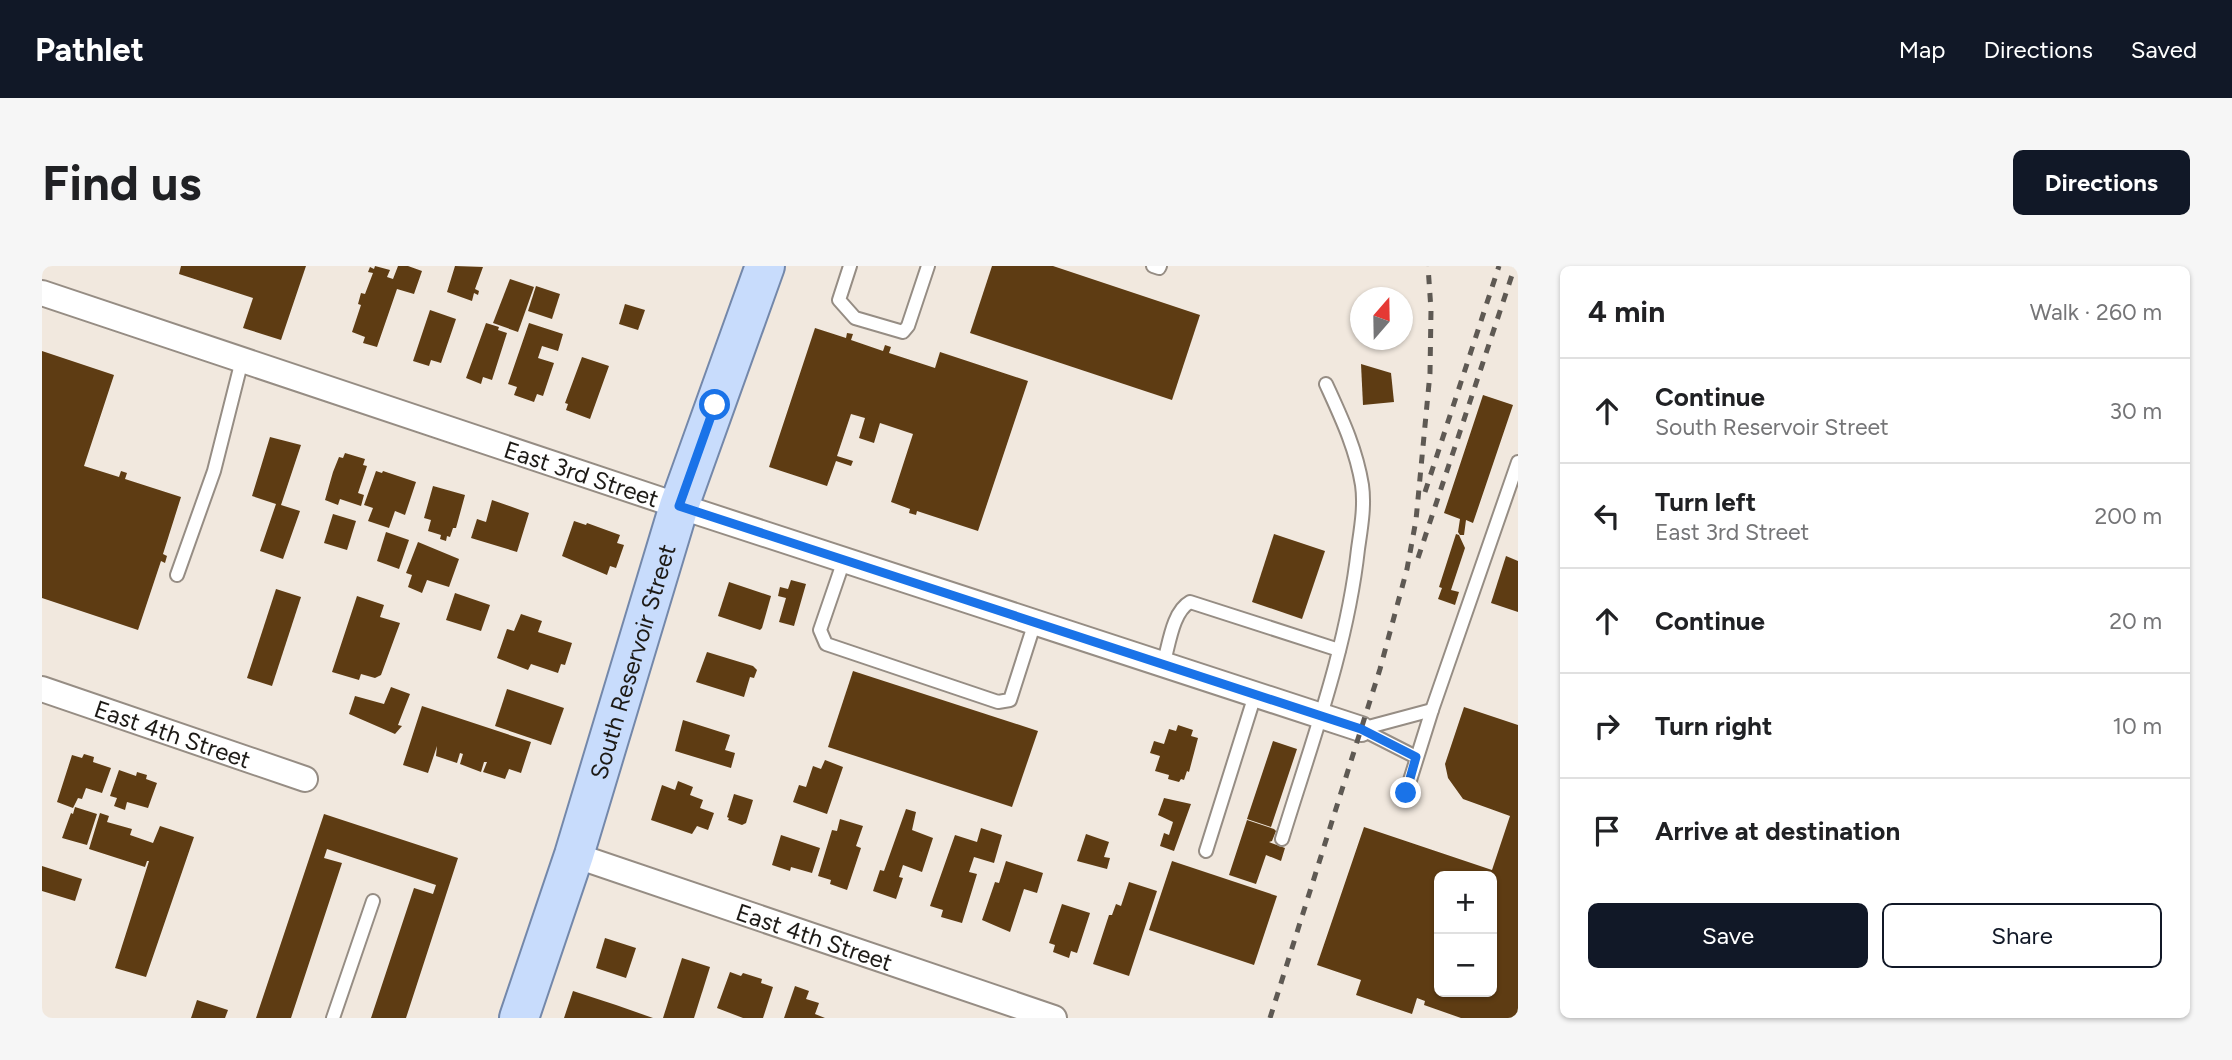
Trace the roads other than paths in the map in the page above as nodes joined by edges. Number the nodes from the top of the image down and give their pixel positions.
1 (765, 266) edge
2 (850, 266) edge
3 (928, 266) edge
4 (1153, 266) edge
5 (1160, 266) edge
6 (42, 293) edge
7 (242, 360) junction
8 (1326, 384) dead end
9 (1518, 462) edge
10 (679, 506) junction
11 (844, 560) junction
12 (177, 575) dead end
13 (1035, 622) junction
14 (1339, 650) junction
15 (1163, 665) junction
16 (42, 689) edge
17 (1255, 695) junction
18 (1432, 710) junction
19 (1320, 716) junction
20 (1361, 729) junction
21 (1416, 757) junction
22 (305, 779) dead end
23 (1406, 793) dead end
24 (1282, 839) dead end
25 (1206, 851) dead end
26 (574, 855) junction
27 (373, 901) dead end
28 (333, 1018) edge
29 (519, 1018) edge
30 (1054, 1018) edge

1 - 10 main road, South Reservoir Street
2 - 3 lane
4 - 5 lane
6 - 7 street, East 3rd Street
7 - 10 street, East 3rd Street
7 - 12 lane
8 - 14 lane
9 - 18 lane
10 - 11 street, East 3rd Street
10 - 26 main road, South Reservoir Street
11 - 13 street, East 3rd Street
11 - 13 lane
13 - 15 street, East 3rd Street
14 - 15 lane
14 - 19 lane
15 - 17 street, East 3rd Street
16 - 22 street, East 4th Street
17 - 19 street, East 3rd Street
17 - 25 lane
18 - 20 lane
18 - 21 lane
19 - 20 street, East 3rd Street
19 - 24 lane
20 - 21 lane
21 - 23 lane
26 - 29 main road, South Reservoir Street
26 - 30 street, East 4th Street
27 - 28 lane

